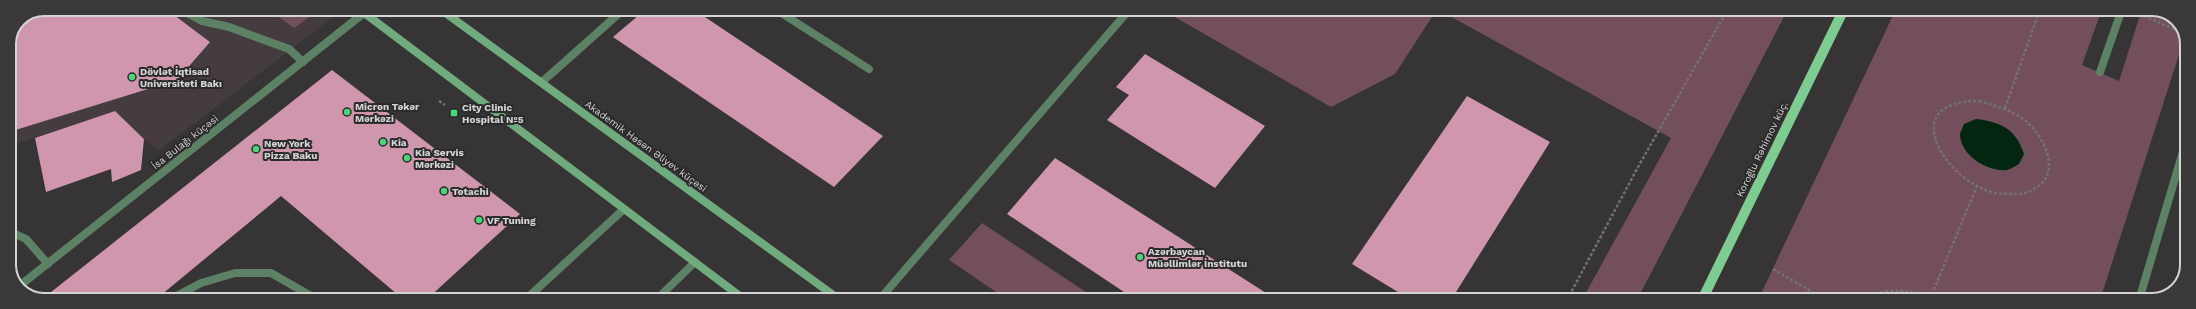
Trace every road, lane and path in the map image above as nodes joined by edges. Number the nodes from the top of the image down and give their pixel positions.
1 (193, 16) edge
2 (357, 16) edge
3 (372, 16) edge
4 (450, 16) edge
5 (616, 16) edge
6 (786, 16) edge
7 (1124, 16) edge
8 (1724, 16) edge
9 (1841, 16) edge
10 (2038, 16) edge
11 (2120, 16) edge
12 (2145, 16) edge
13 (2176, 30) edge
14 (302, 62) junction
15 (869, 69) dead end
16 (2100, 72) dead end
17 (542, 82) junction
18 (2005, 108) junction
19 (2180, 161) edge
20 (1978, 186) junction
21 (624, 209) junction
22 (16, 233) edge
23 (695, 262) junction
24 (48, 264) junction
25 (1773, 269) dead end
26 (23, 283) edge
27 (182, 293) edge
28 (306, 293) edge
29 (533, 293) edge
30 (663, 293) edge
31 (736, 293) edge
32 (830, 293) edge
33 (885, 293) edge
34 (1571, 293) edge
35 (1705, 293) edge
36 (1814, 293) edge
37 (1878, 293) edge
38 (1914, 293) edge
39 (1933, 293) edge
40 (2140, 293) edge

1 - 14 street
2 - 14 street, İsa Bulağı küçəsi
3 - 21 main road
4 - 17 main road, Akademik Həsən Əliyev küçəsi
5 - 17 street
6 - 15 street
7 - 33 street
8 - 34 path
9 - 35 main road, Koroğlu Rəhimov küç.
10 - 18 path
11 - 16 street
12 - 13 path
14 - 24 street, İsa Bulağı küçəsi
17 - 32 main road, Akademik Həsən Əliyev küçəsi
18 - 20 path
18 - 20 path
19 - 40 street
20 - 39 path
21 - 23 main road
21 - 29 street
22 - 24 street
23 - 30 street
23 - 31 main road
24 - 26 street, İsa Bulağı küçəsi
25 - 36 path
27 - 28 street
37 - 38 path

